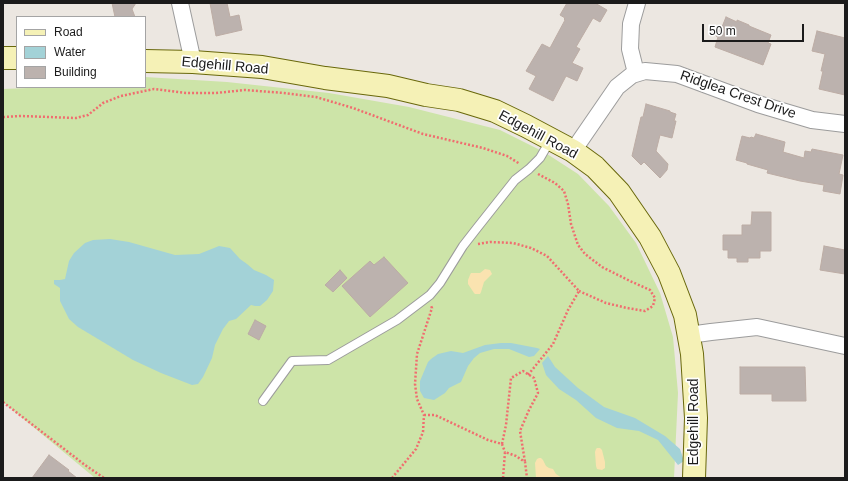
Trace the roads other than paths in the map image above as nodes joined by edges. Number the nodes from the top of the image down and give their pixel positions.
1 (180, 3) edge
2 (636, 3) edge
3 (3, 58) edge
4 (16, 58) edge
5 (146, 61) edge
6 (193, 62) junction
7 (636, 73) junction
8 (845, 124) edge
9 (551, 139) junction
10 (573, 151) junction
11 (689, 335) junction
12 (845, 346) edge
13 (263, 401) dead end
14 (694, 478) edge

1 - 6 street
2 - 7 street
3 - 4 street
5 - 6 street, Edgehill Road
6 - 9 street, Edgehill Road
7 - 8 street, Ridglea Crest Drive
7 - 10 street
9 - 10 street, Edgehill Road
9 - 13 lane
10 - 11 street, Edgehill Road
11 - 12 street
11 - 14 street, Edgehill Road

